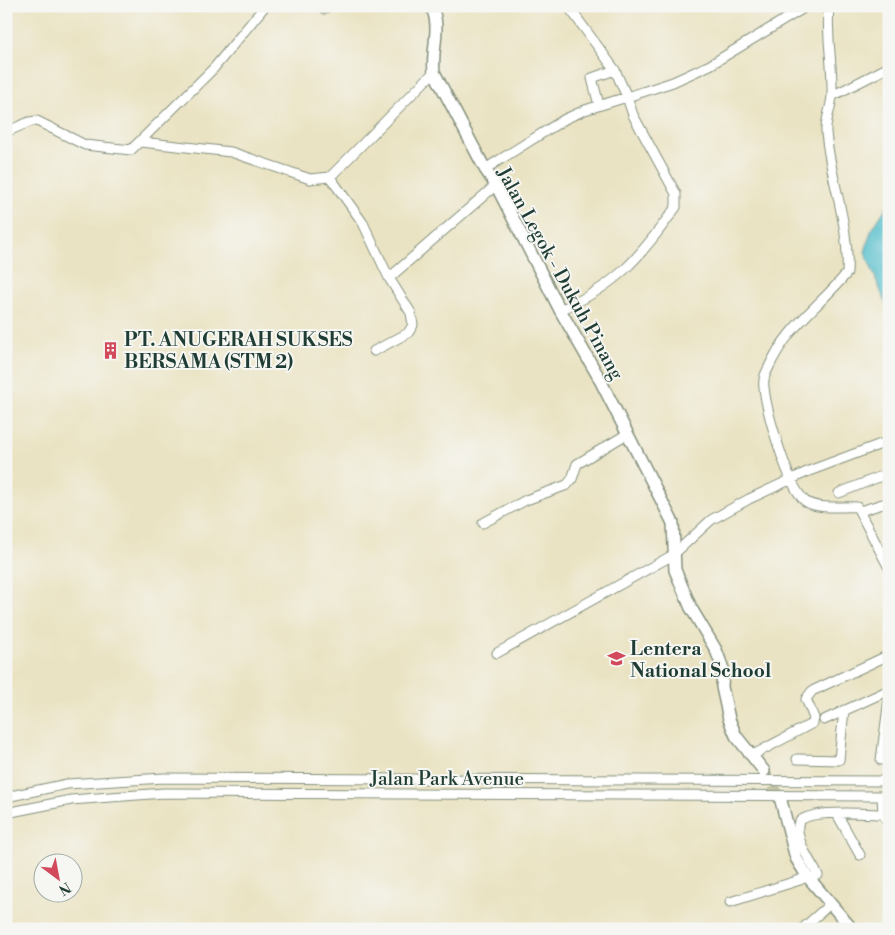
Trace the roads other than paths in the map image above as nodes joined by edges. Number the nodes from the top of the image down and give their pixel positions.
1 (264, 6) edge
2 (431, 6) edge
3 (568, 6) edge
4 (807, 6) edge
5 (829, 6) edge
6 (889, 67) edge
7 (615, 70) junction
8 (434, 72) junction
9 (832, 96) junction
10 (626, 97) junction
11 (599, 105) junction
12 (6, 132) edge
13 (141, 142) junction
14 (485, 169) junction
15 (330, 176) junction
16 (496, 185) junction
17 (390, 278) junction
18 (560, 310) junction
19 (374, 351) dead end
20 (627, 434) junction
21 (889, 441) edge
22 (889, 473) edge
23 (791, 479) junction
24 (839, 493) dead end
25 (889, 502) edge
26 (860, 511) junction
27 (483, 523) dead end
28 (673, 555) junction
29 (889, 568) edge
30 (497, 653) dead end
31 (889, 655) edge
32 (889, 690) edge
33 (889, 699) edge
34 (844, 710) junction
35 (824, 720) dead end
36 (751, 756) junction
37 (797, 759) dead end
38 (882, 760) dead end
39 (764, 771) tunnel mouth
40 (889, 780) edge
41 (67, 784) junction
42 (52, 787) junction
43 (886, 796) edge
44 (6, 797) edge
45 (71, 800) junction
46 (781, 801) tunnel mouth
47 (54, 802) junction
48 (6, 813) edge
49 (837, 814) junction
50 (883, 814) junction
51 (889, 824) edge
52 (860, 855) dead end
53 (812, 876) junction
54 (730, 902) dead end
55 (830, 904) junction
56 (802, 929) edge
57 (852, 929) edge

1 - 13 street
2 - 8 street, Jalan Legok - Dukuh Pinang
3 - 7 street
4 - 10 street
5 - 9 street
6 - 9 street
7 - 10 street
7 - 11 street
8 - 14 street, Jalan Legok - Dukuh Pinang
8 - 15 street
9 - 23 street
10 - 11 street
10 - 18 street
11 - 14 street
12 - 13 street
13 - 15 street
14 - 16 street, Jalan Legok - Dukuh Pinang
15 - 17 street
16 - 17 street
16 - 18 street, Jalan Legok - Dukuh Pinang
17 - 19 street
18 - 20 street, Jalan Legok - Dukuh Pinang
20 - 27 street
20 - 28 street, Jalan Legok - Dukuh Pinang
21 - 23 street
22 - 24 street
23 - 26 street
23 - 28 street
25 - 26 street
26 - 29 street
28 - 30 street
28 - 36 street, Jalan Legok - Dukuh Pinang
31 - 36 street
32 - 34 street
33 - 38 street
34 - 35 street
34 - 37 street
36 - 39 street, Jalan Legok - Dukuh Pinang
40 - 41 street, Jalan Park Avenue
41 - 42 street, Jalan Park Avenue
41 - 45 street
42 - 44 street, Jalan Park Avenue
42 - 47 street
43 - 45 street, Jalan Park Avenue
43 - 50 street
45 - 47 street, Jalan Park Avenue
46 - 53 street
47 - 48 street, Jalan Park Avenue
49 - 50 street
49 - 52 street
49 - 53 street
50 - 51 street
53 - 54 street
53 - 55 street
55 - 56 street
55 - 57 street

